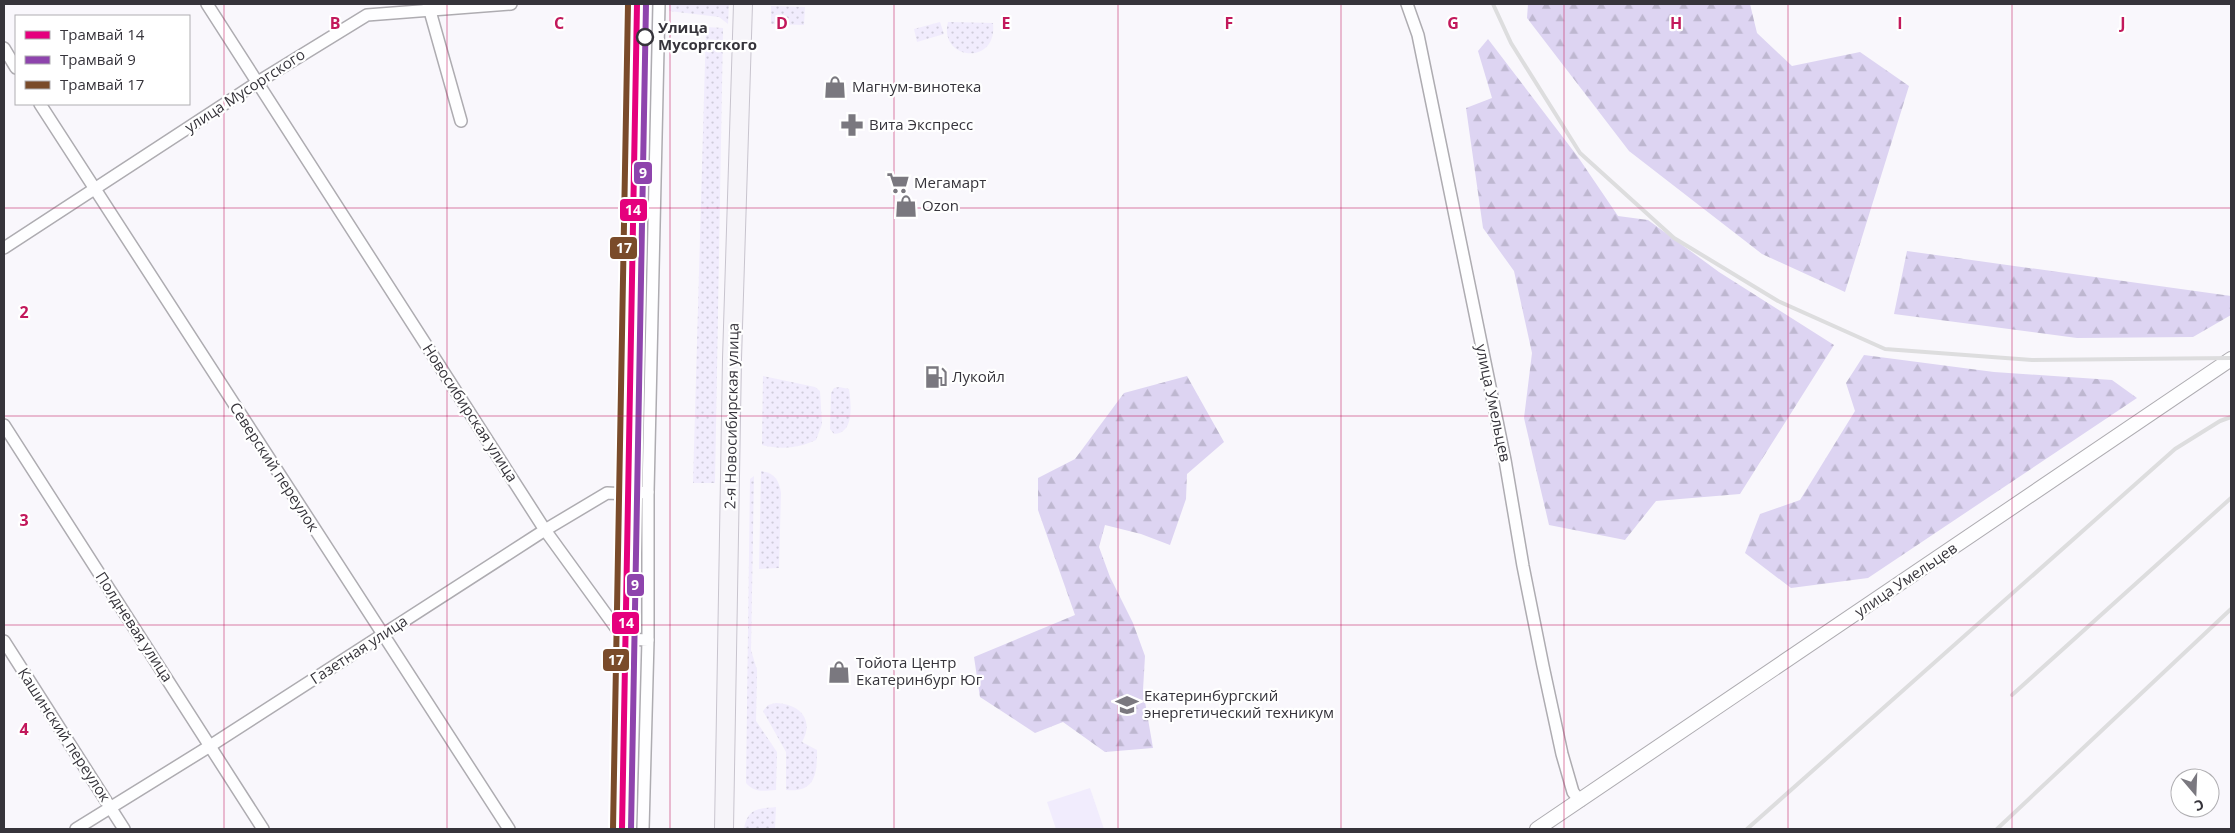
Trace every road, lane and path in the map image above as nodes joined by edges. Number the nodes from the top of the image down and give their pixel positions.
1 (207, 4) edge
2 (511, 4) edge
3 (659, 4) edge
4 (743, 4) edge
5 (1407, 4) edge
6 (429, 6) edge
7 (4, 48) edge
8 (15, 66) edge
9 (258, 82) junction
10 (41, 105) edge
11 (461, 121) dead end
12 (95, 189) junction
13 (4, 248) edge
14 (2231, 360) edge
15 (4, 425) edge
16 (648, 492) junction
17 (545, 530) junction
18 (382, 635) junction
19 (648, 640) junction
20 (4, 641) edge
21 (210, 746) junction
22 (1580, 801) junction
23 (110, 808) junction
24 (76, 829) edge
25 (124, 829) edge
26 (263, 829) edge
27 (509, 829) edge
28 (643, 829) edge
29 (724, 829) edge
30 (1537, 829) edge

1 - 9 street, Новосибирская улица
2 - 6 street, улица Мусоргского
3 - 16 street
4 - 29 main road, 2-я Новосибирская улица
5 - 22 street, улица Умельцев
6 - 9 street, улица Мусоргского
6 - 11 street
7 - 8 street
9 - 12 street, улица Мусоргского
9 - 17 street, Новосибирская улица
10 - 12 street, Северский переулок
12 - 13 street, улица Мусоргского
12 - 18 street, Северский переулок
14 - 22 street, улица Умельцев
15 - 21 street, Полдневая улица
16 - 17 street, Газетная улица
16 - 19 street
17 - 18 street, Газетная улица
17 - 19 street, Новосибирская улица
18 - 21 street, Газетная улица
18 - 27 street, Северский переулок
19 - 28 street
20 - 23 street, Кашинский переулок
21 - 23 street, Газетная улица
21 - 26 street, Полдневая улица
22 - 30 street, улица Умельцев
23 - 24 street, Газетная улица
23 - 25 street, Кашинский переулок

